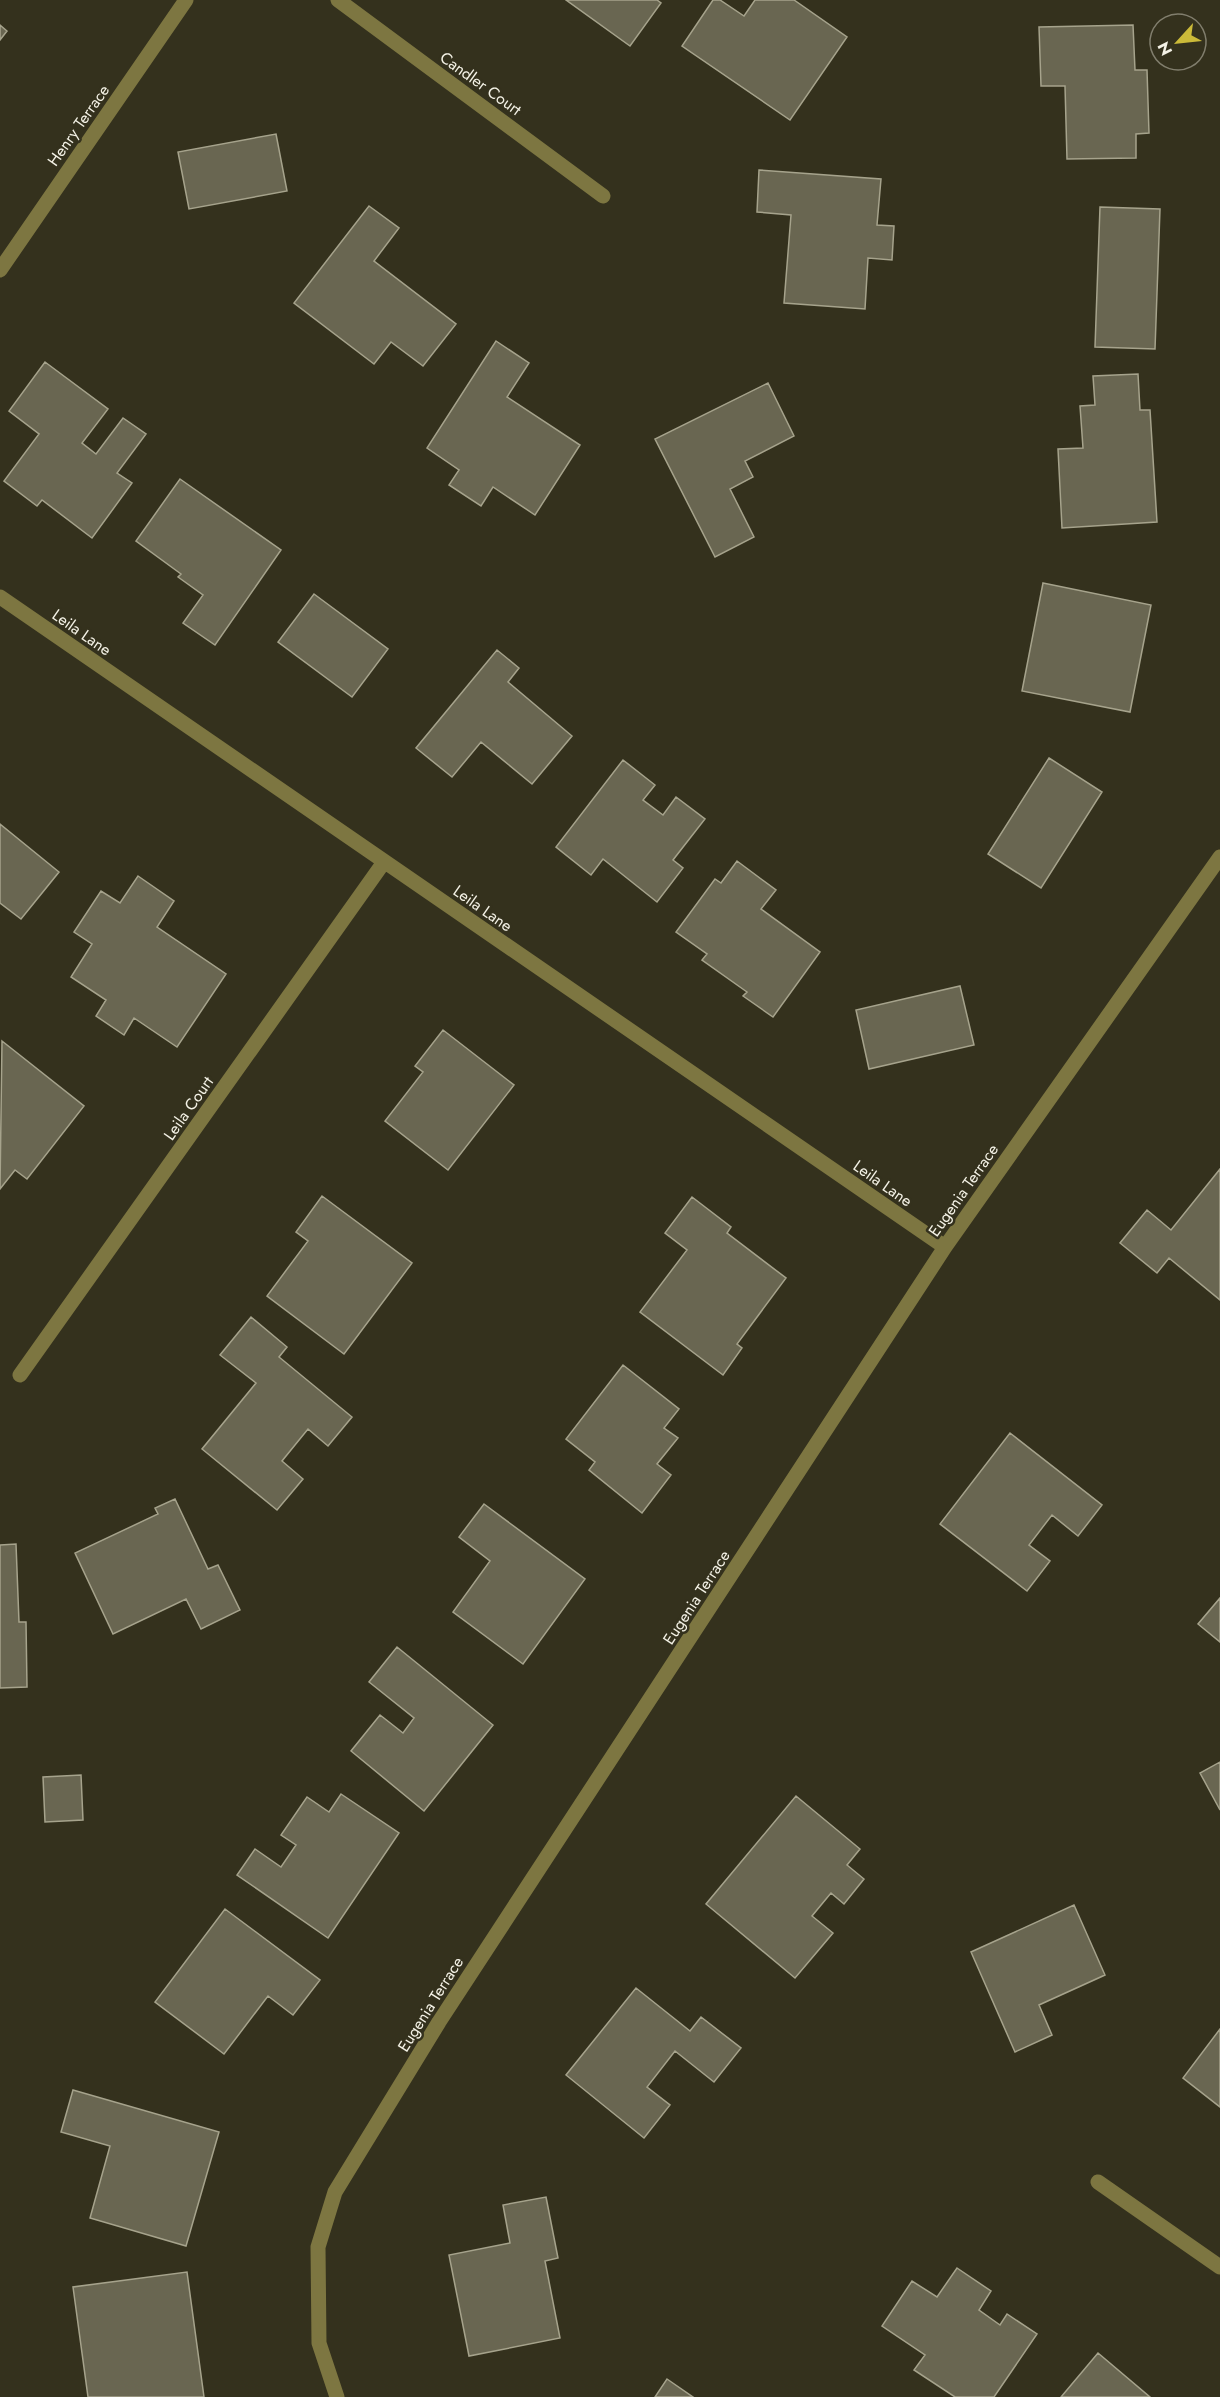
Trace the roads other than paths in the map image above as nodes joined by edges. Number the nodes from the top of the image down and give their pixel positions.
1 (186, 0) edge
2 (338, 0) edge
3 (603, 196) dead end
4 (0, 270) edge
5 (0, 597) edge
6 (1220, 857) edge
7 (384, 862) junction
8 (945, 1247) junction
9 (20, 1375) dead end
10 (1098, 2182) dead end
11 (1220, 2267) edge
12 (337, 2397) edge

1 - 4 street, Henry Terrace
2 - 3 street, Candler Court
5 - 7 street, Leila Lane
6 - 8 street, Eugenia Terrace
7 - 8 street, Leila Lane
7 - 9 street, Leila Court
8 - 12 street, Eugenia Terrace
10 - 11 street

